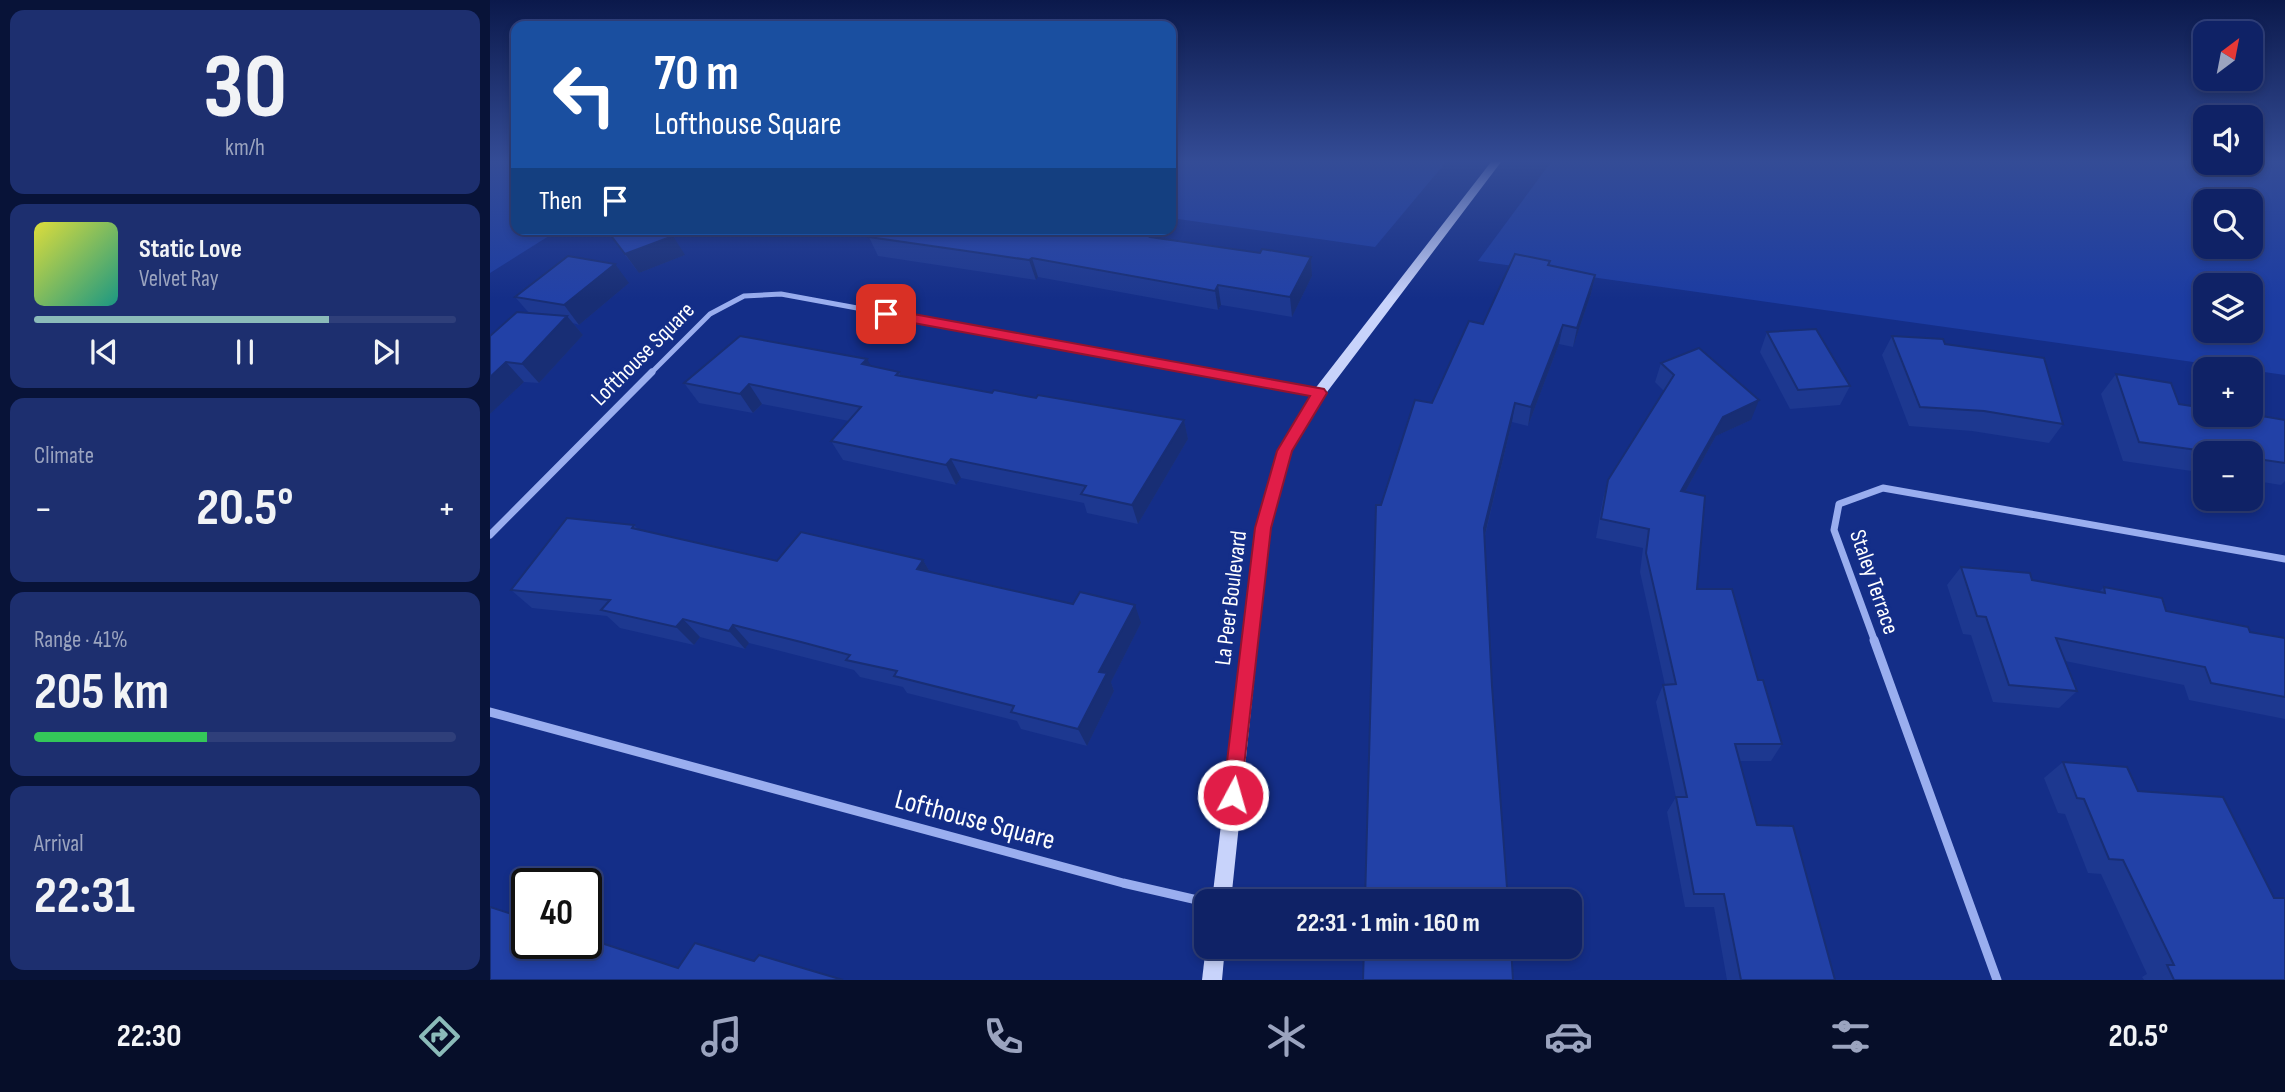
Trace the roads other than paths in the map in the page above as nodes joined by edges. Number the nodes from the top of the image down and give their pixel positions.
1 (1461, 208) edge
2 (1319, 393) junction
3 (490, 535) edge
4 (2285, 559) edge
5 (490, 712) edge
6 (1222, 889) edge
7 (1194, 899) edge
8 (1215, 959) edge
9 (1212, 980) edge
10 (1997, 980) edge

1 - 2 street, La Peer Boulevard
2 - 3 street, Lofthouse Square
2 - 6 street, La Peer Boulevard
4 - 10 street, Staley Terrace
5 - 7 street, Lofthouse Square
8 - 9 street

